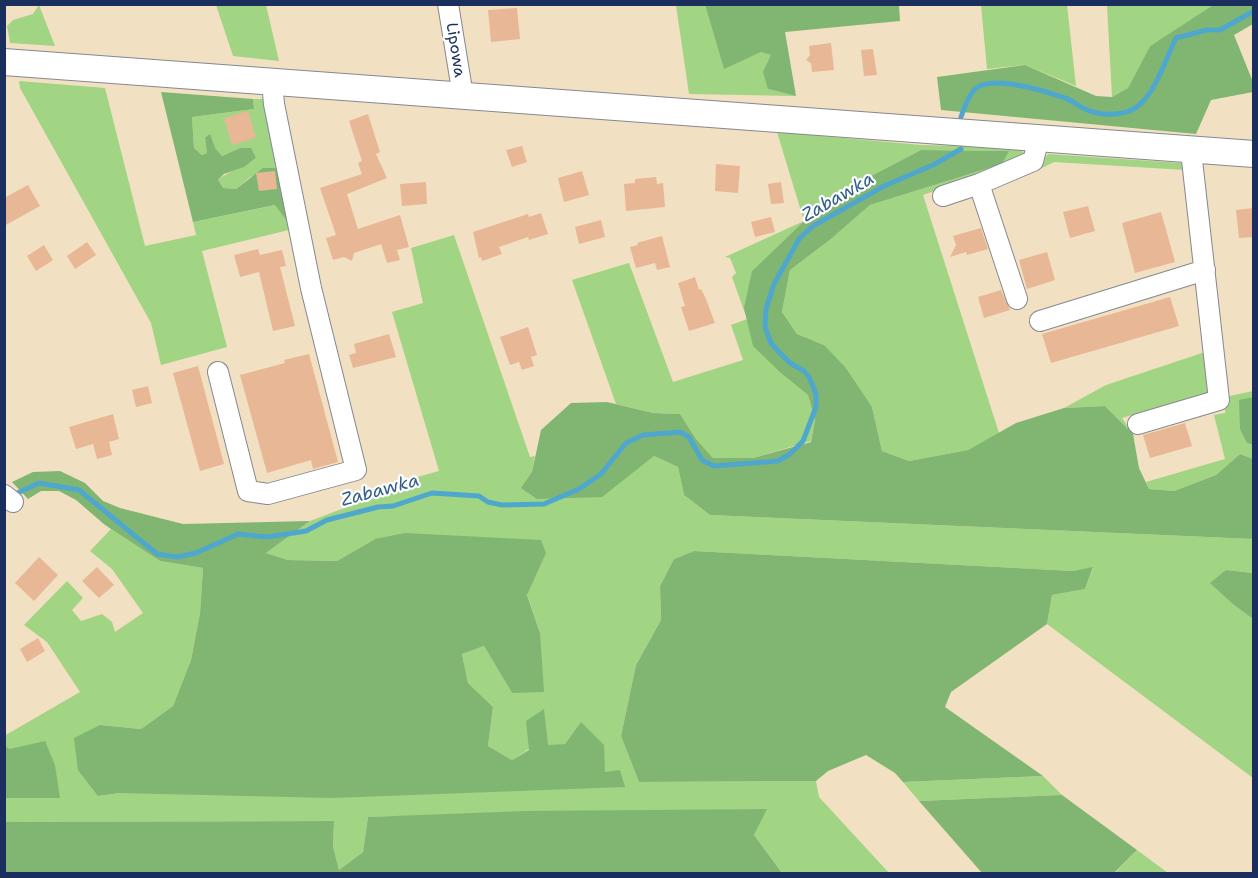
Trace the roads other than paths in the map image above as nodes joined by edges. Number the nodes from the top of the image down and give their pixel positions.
1 (448, 4) edge
2 (4, 62) edge
3 (272, 82) junction
4 (463, 96) junction
5 (1039, 138) junction
6 (1193, 149) junction
7 (1254, 154) edge
8 (979, 184) junction
9 (943, 196) dead end
10 (1204, 270) junction
11 (1017, 299) dead end
12 (1040, 321) dead end
13 (218, 372) dead end
14 (1138, 424) dead end

1 - 4 street, Lipowa
2 - 3 main road
3 - 4 main road
3 - 13 street
4 - 5 main road
5 - 6 main road
5 - 8 street
6 - 7 main road
6 - 10 street
8 - 9 street
8 - 11 street
10 - 12 street
10 - 14 street

